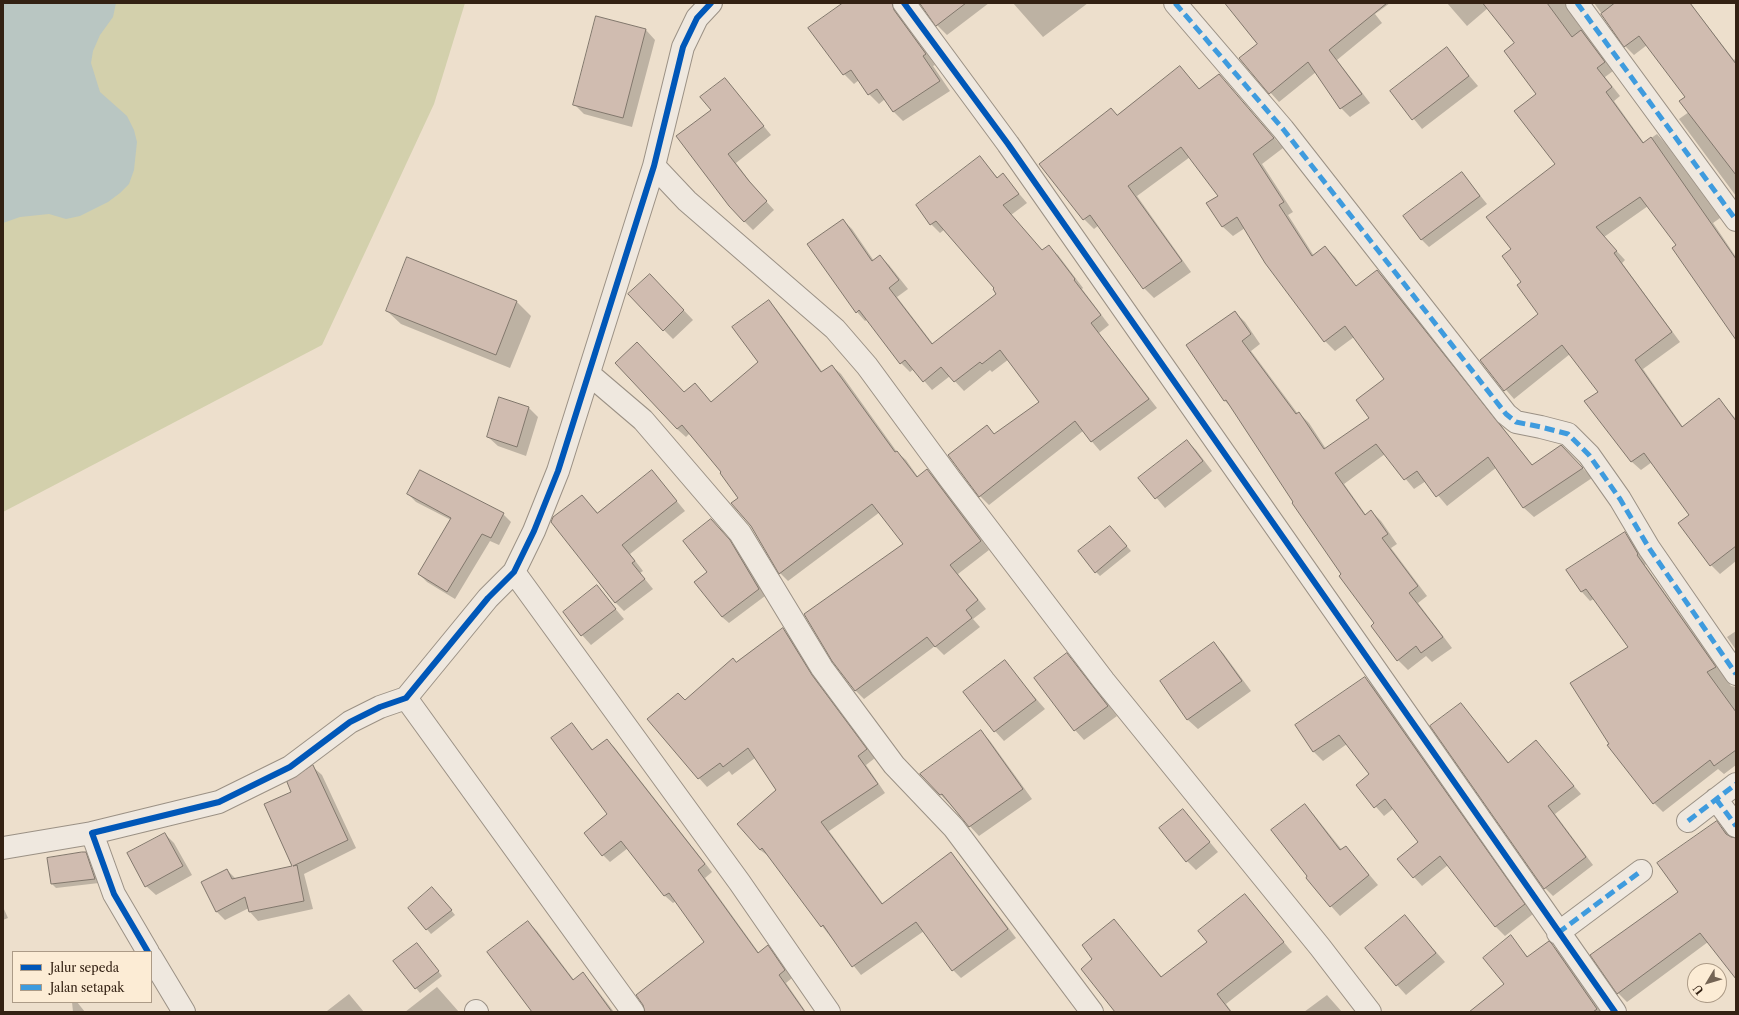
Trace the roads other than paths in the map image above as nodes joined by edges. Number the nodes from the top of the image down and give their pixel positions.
1 (711, 3) edge
2 (904, 3) edge
3 (1175, 3) edge
4 (1577, 3) edge
5 (654, 166) junction
6 (1736, 220) edge
7 (589, 374) junction
8 (514, 572) junction
9 (1736, 674) edge
10 (406, 698) junction
11 (1736, 784) edge
12 (1716, 799) junction
13 (1688, 821) dead end
14 (1736, 826) edge
15 (92, 833) junction
16 (3, 848) edge
17 (1641, 871) dead end
18 (1558, 933) junction
19 (147, 951) edge
20 (152, 959) edge
21 (184, 1012) edge
22 (633, 1012) edge
23 (830, 1012) edge
24 (1092, 1012) edge
25 (1370, 1012) edge
26 (1615, 1012) edge

1 - 5 street
2 - 18 street
3 - 9 street
4 - 6 street
5 - 7 street
5 - 25 street
7 - 8 street
7 - 24 street
8 - 10 street
8 - 23 street
10 - 15 street
10 - 22 street
11 - 12 street
12 - 13 street
12 - 14 street
15 - 16 street
15 - 19 street
17 - 18 street
18 - 26 street
20 - 21 street

